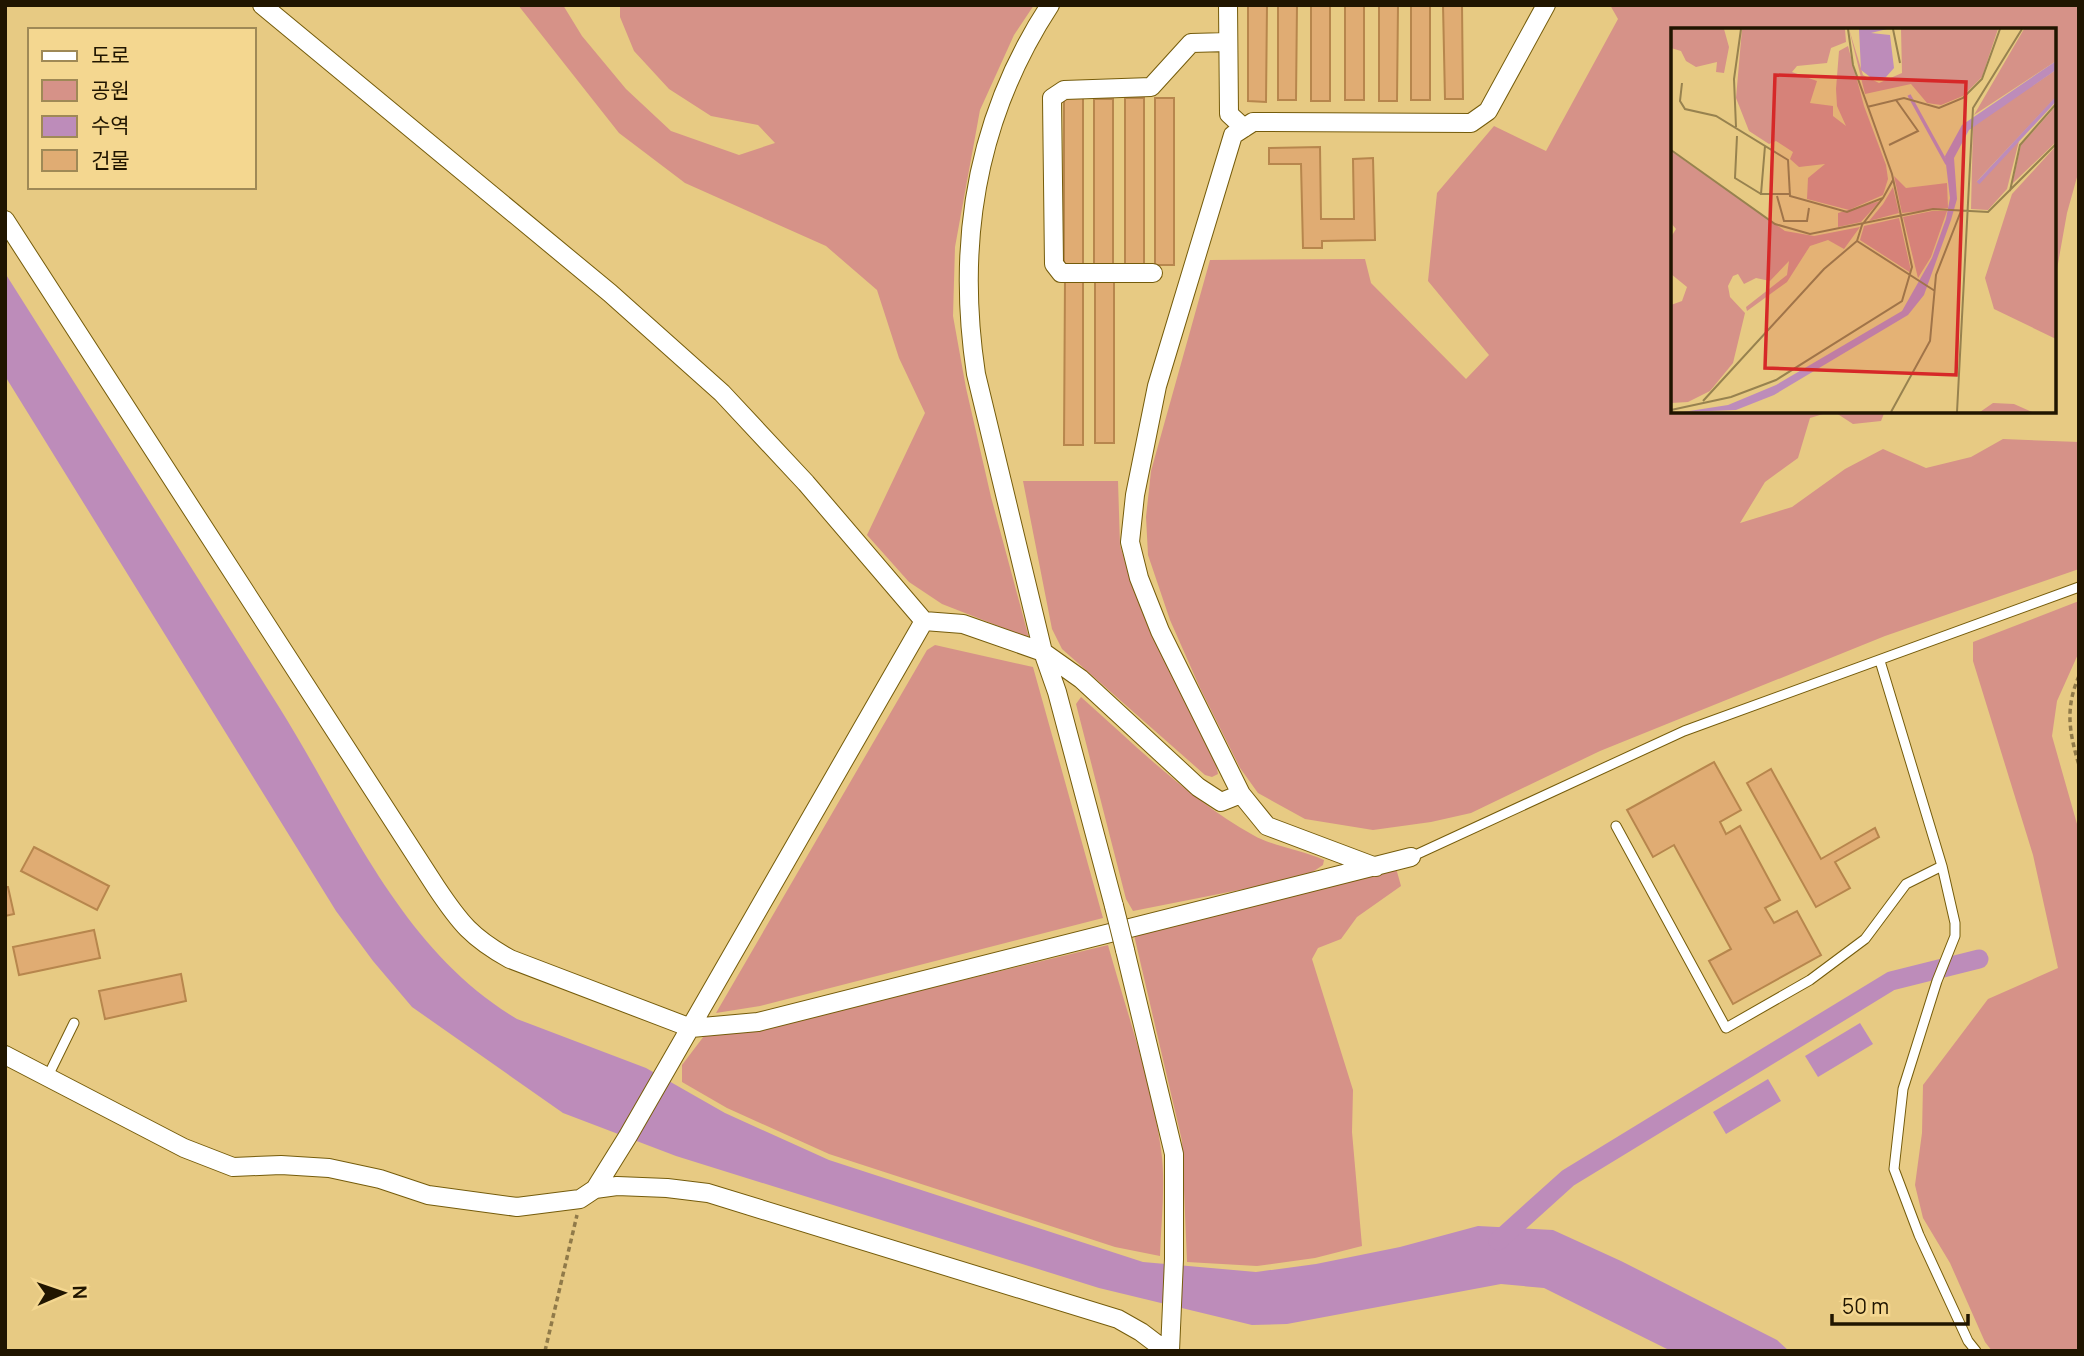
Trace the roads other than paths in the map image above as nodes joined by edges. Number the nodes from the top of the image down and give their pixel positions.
1 (262, 5) edge
2 (1050, 5) edge
3 (1228, 5) edge
4 (1546, 5) edge
5 (1228, 42) junction
6 (1244, 128) junction
7 (5, 220) edge
8 (1153, 273) dead end
9 (2079, 587) edge
10 (924, 621) junction
11 (1043, 652) junction
12 (1880, 661) junction
13 (1241, 794) junction
14 (1616, 826) dead end
15 (1411, 858) joint
16 (1942, 866) junction
17 (1376, 867) junction
18 (74, 1023) dead end
19 (691, 1028) junction
20 (5, 1055) edge
21 (48, 1076) junction
22 (588, 1194) junction
23 (1168, 1351) edge
24 (1976, 1351) edge

1 - 10 street
2 - 11 street
3 - 5 street
4 - 6 street
5 - 6 street
5 - 8 street
6 - 13 street
7 - 19 street
9 - 12 lane
10 - 11 street
10 - 19 street
11 - 13 street
11 - 23 street, bridge
12 - 15 lane
12 - 16 lane
13 - 17 street
14 - 16 lane
15 - 17 street
16 - 24 lane
17 - 19 street
18 - 21 lane
19 - 22 street
20 - 21 street
21 - 22 street
22 - 23 street

